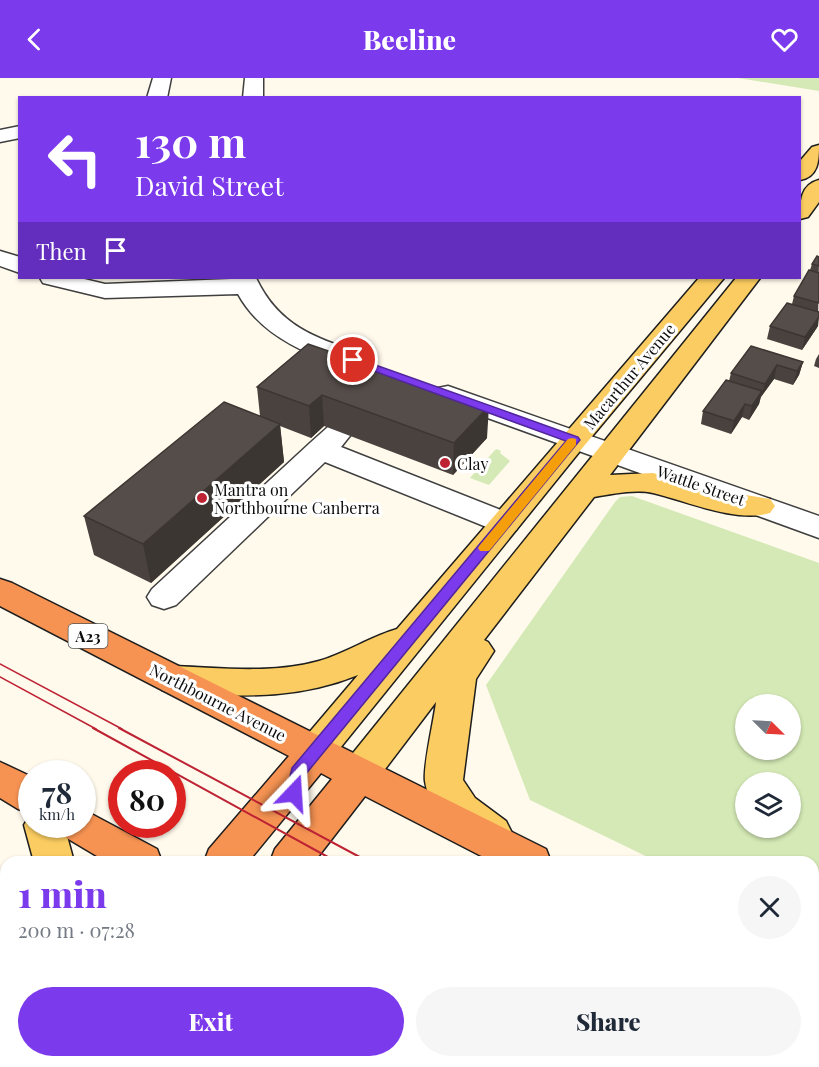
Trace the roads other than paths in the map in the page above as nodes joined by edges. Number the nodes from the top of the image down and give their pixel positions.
1 (162, 78) edge
2 (254, 78) edge
3 (158, 96) edge
4 (253, 96) edge
5 (18, 132) edge
6 (0, 136) edge
7 (819, 151) edge
8 (801, 173) edge
9 (0, 258) edge
10 (18, 265) edge
11 (56, 279) edge
12 (711, 279) edge
13 (747, 279) edge
14 (245, 282) edge
15 (381, 370) edge
16 (419, 384) edge
17 (589, 445) junction
18 (583, 488) junction
19 (759, 506) junction
20 (506, 523) junction
21 (819, 527) edge
22 (512, 579) junction
23 (0, 591) edge
24 (164, 597) dead end
25 (411, 637) junction
26 (175, 680) junction
27 (307, 763) junction
28 (359, 774) junction
29 (0, 778) edge
30 (18, 789) edge
31 (96, 835) edge
32 (48, 838) edge
33 (52, 856) edge
34 (132, 856) edge
35 (229, 856) edge
36 (296, 856) edge
37 (298, 856) edge
38 (518, 856) edge
39 (522, 856) edge

1 - 3 street
2 - 4 street
5 - 6 street
7 - 8 main road
9 - 10 street
11 - 14 street
12 - 17 main road, Macarthur Avenue
13 - 17 main road, Macarthur Avenue
14 - 15 street
16 - 17 street, Wattle Street
17 - 18 main road, Macarthur Avenue
17 - 19 street, Wattle Street
17 - 20 main road, Macarthur Avenue
18 - 19 main road
18 - 22 main road, Macarthur Avenue
19 - 21 street, Wattle Street
20 - 24 street
20 - 25 main road, Macarthur Avenue
22 - 28 main road, Macarthur Avenue
22 - 39 main road
23 - 26 highway, Northbourne Avenue / A23
25 - 26 main road
25 - 27 main road, Macarthur Avenue
26 - 27 highway, Northbourne Avenue / A23
27 - 28 highway, Northbourne Avenue / A23
27 - 35 highway, Macarthur Avenue
27 - 36 highway
28 - 37 highway
28 - 38 highway, Northbourne Avenue / A23
29 - 30 highway
31 - 34 highway
32 - 33 main road

